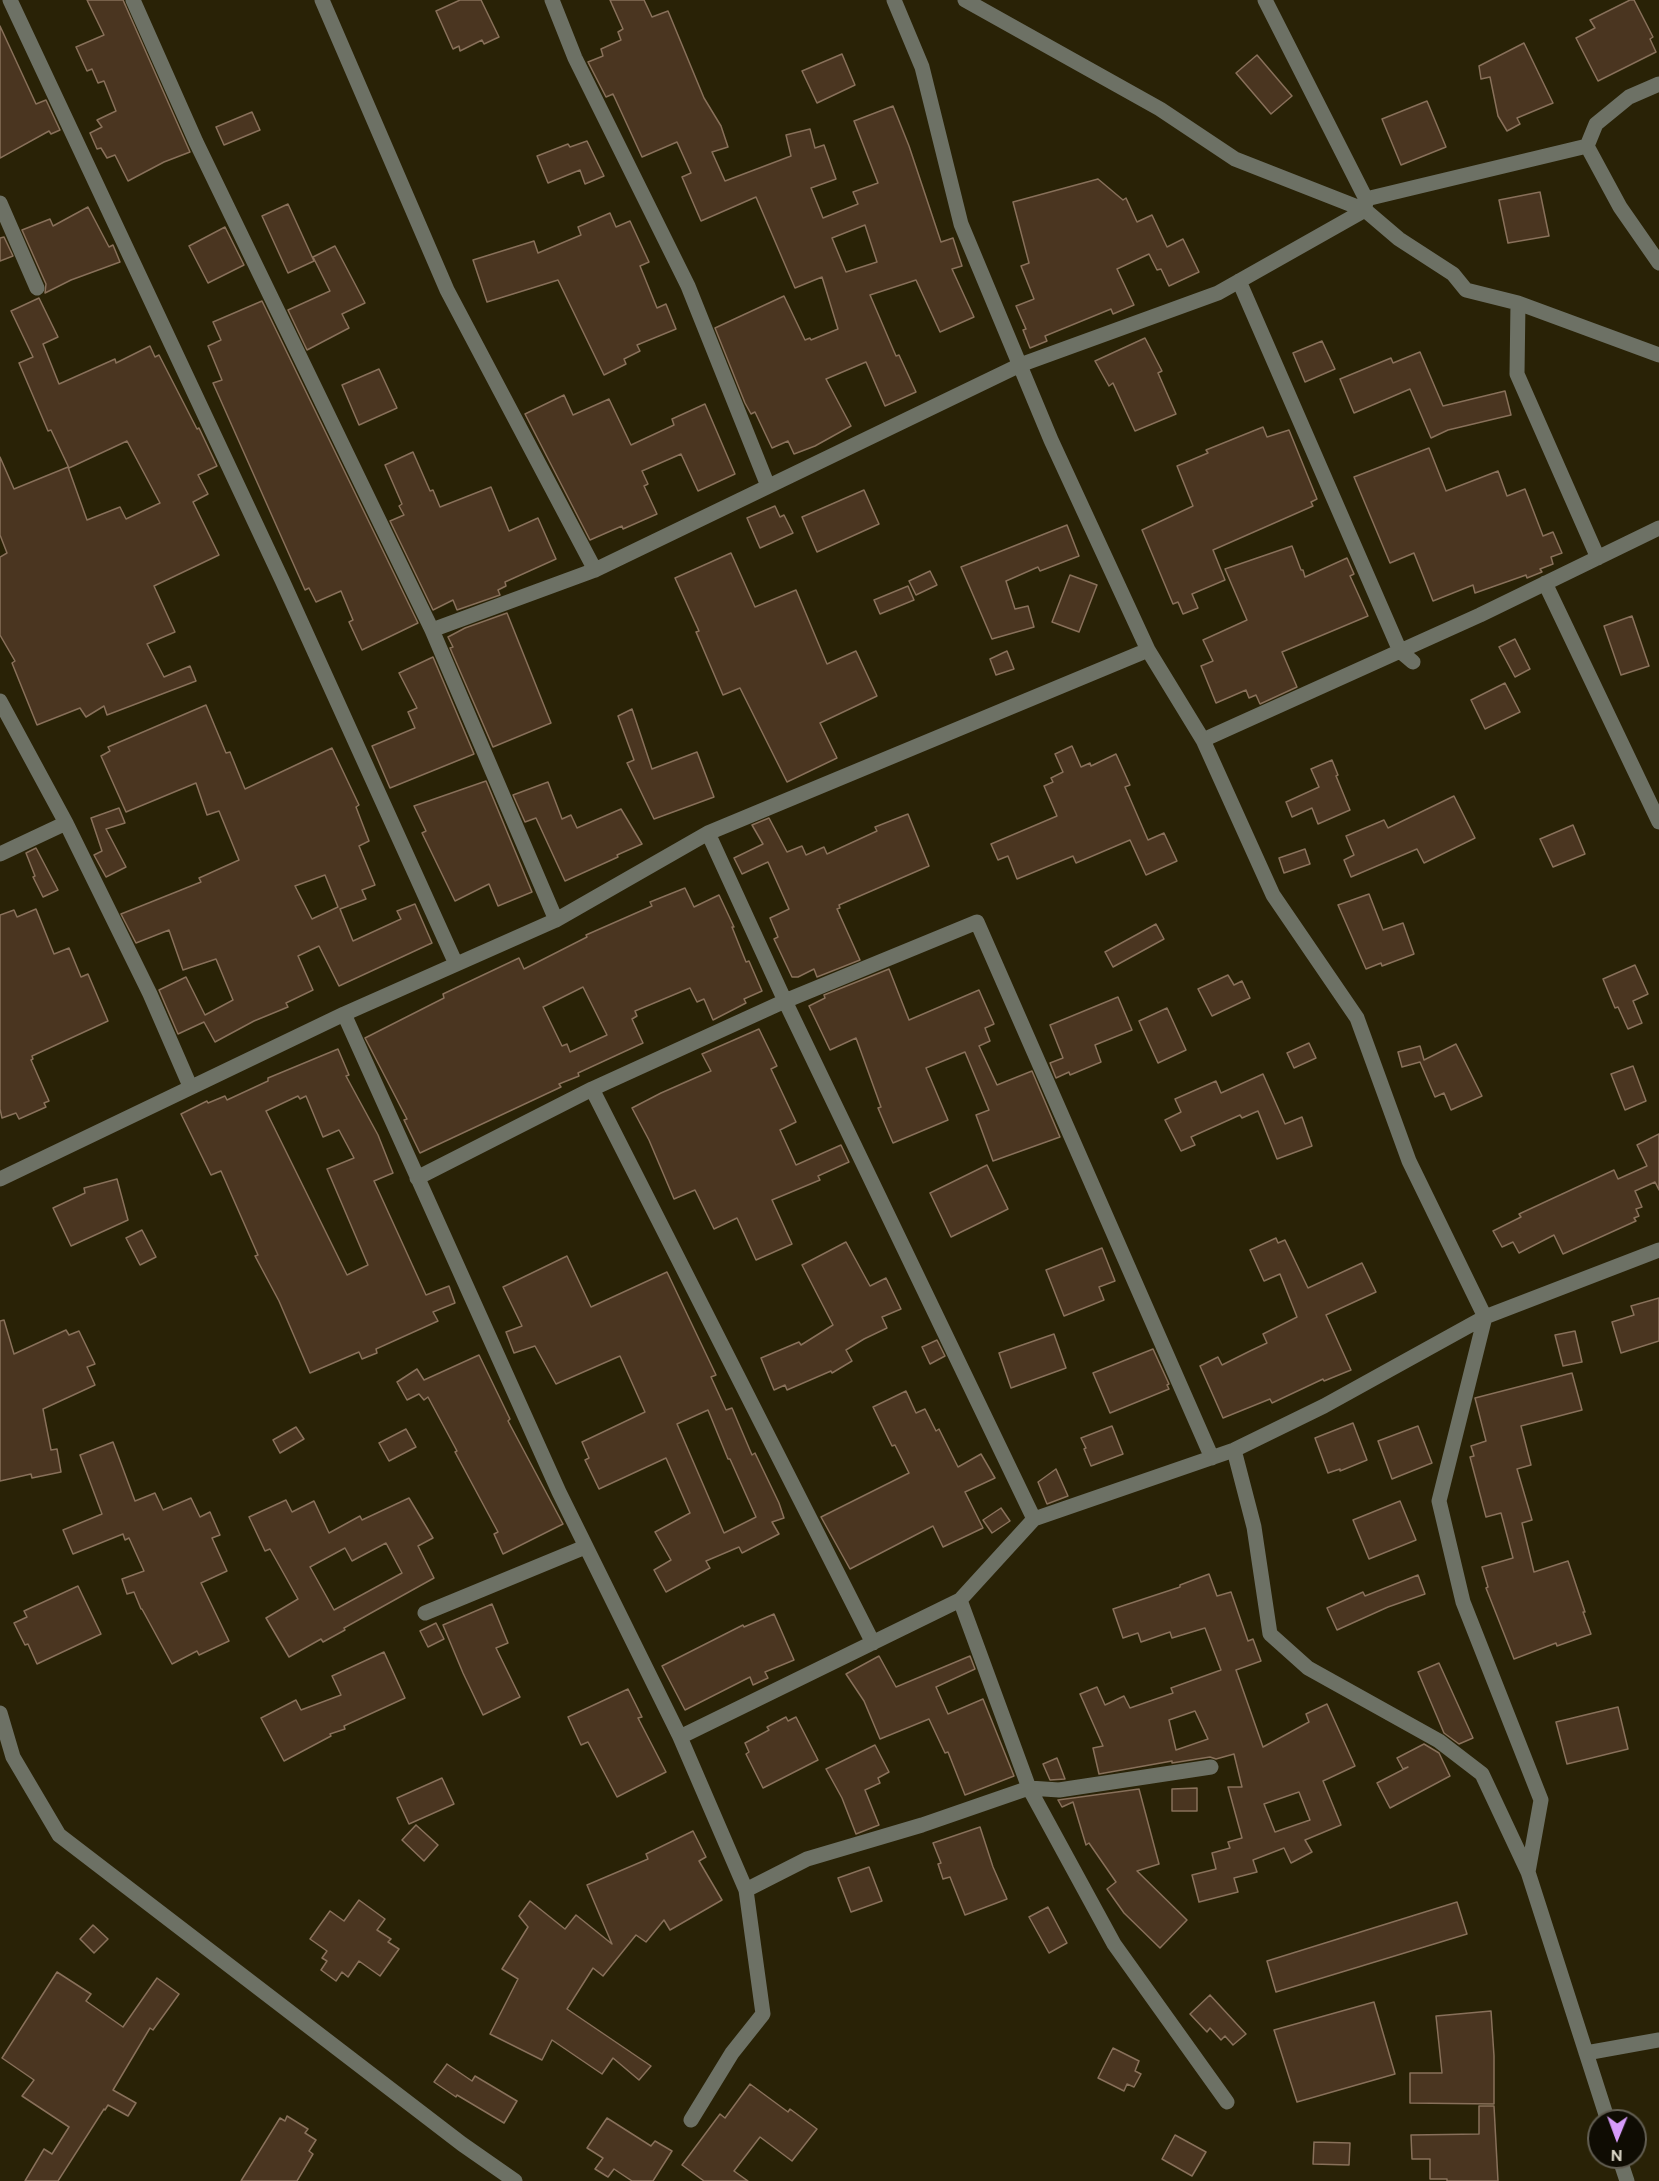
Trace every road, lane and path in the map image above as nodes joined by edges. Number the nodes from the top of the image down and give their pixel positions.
1 (10, 0) edge
2 (133, 0) edge
3 (322, 0) edge
4 (552, 0) edge
5 (894, 0) edge
6 (965, 0) edge
7 (1265, 0) edge
8 (1659, 84) edge
9 (1587, 146) junction
10 (0, 203) edge
11 (1365, 204) junction
12 (1659, 263) edge
13 (1239, 281) junction
14 (37, 288) dead end
15 (1518, 303) junction
16 (1659, 355) edge
17 (1020, 365) junction
18 (768, 486) junction
19 (1659, 528) edge
20 (1598, 558) junction
21 (596, 570) junction
22 (1545, 584) junction
23 (432, 630) junction
24 (1148, 650) junction
25 (1400, 651) junction
26 (1413, 662) dead end
27 (0, 701) edge
28 (1203, 741) junction
29 (1659, 822) edge
30 (66, 823) junction
31 (708, 833) junction
32 (0, 854) edge
33 (556, 920) junction
34 (456, 964) junction
35 (785, 1001) junction
36 (344, 1014) junction
37 (190, 1086) junction
38 (592, 1089) junction
39 (417, 1178) junction
40 (0, 1179) edge
41 (1659, 1250) edge
42 (1485, 1317) junction
43 (1234, 1450) junction
44 (1212, 1458) junction
45 (1034, 1519) junction
46 (585, 1546) junction
47 (960, 1600) junction
48 (425, 1613) dead end
49 (873, 1643) junction
50 (0, 1713) edge
51 (680, 1737) junction
52 (1211, 1767) dead end
53 (1029, 1788) junction
54 (1528, 1872) junction
55 (746, 1890) junction
56 (1659, 2040) edge
57 (1586, 2053) junction
58 (1227, 2102) dead end
59 (1604, 2109) edge
60 (692, 2120) dead end
61 (515, 2181) edge

1 - 34 street
2 - 23 street
3 - 21 street
4 - 18 street
5 - 17 street
6 - 11 street
7 - 11 street
8 - 9 street
9 - 11 street
9 - 12 street
10 - 14 street
11 - 13 street
11 - 15 street
13 - 17 street
13 - 25 street
15 - 16 street
15 - 20 street
17 - 18 street
17 - 24 street
18 - 21 street
19 - 20 street
20 - 22 street
21 - 23 street
22 - 25 street
22 - 29 street
23 - 33 street
24 - 28 street
24 - 31 street
25 - 26 street
25 - 28 street
27 - 30 street
28 - 42 street
30 - 32 street
30 - 37 street
31 - 33 street
31 - 35 street
33 - 34 street
34 - 36 street
35 - 38 street
35 - 44 street
35 - 45 street
36 - 37 street
36 - 39 street
37 - 40 street
38 - 39 street
38 - 49 street
39 - 46 street
41 - 42 street
42 - 43 street
42 - 54 street
43 - 44 street
43 - 54 street
44 - 45 street
45 - 47 street
46 - 48 street
46 - 51 street
47 - 49 street
47 - 53 street
49 - 51 street
50 - 61 street
51 - 55 street
52 - 53 street
53 - 55 street
53 - 58 street
54 - 57 street
55 - 60 street
56 - 57 street
57 - 59 street

